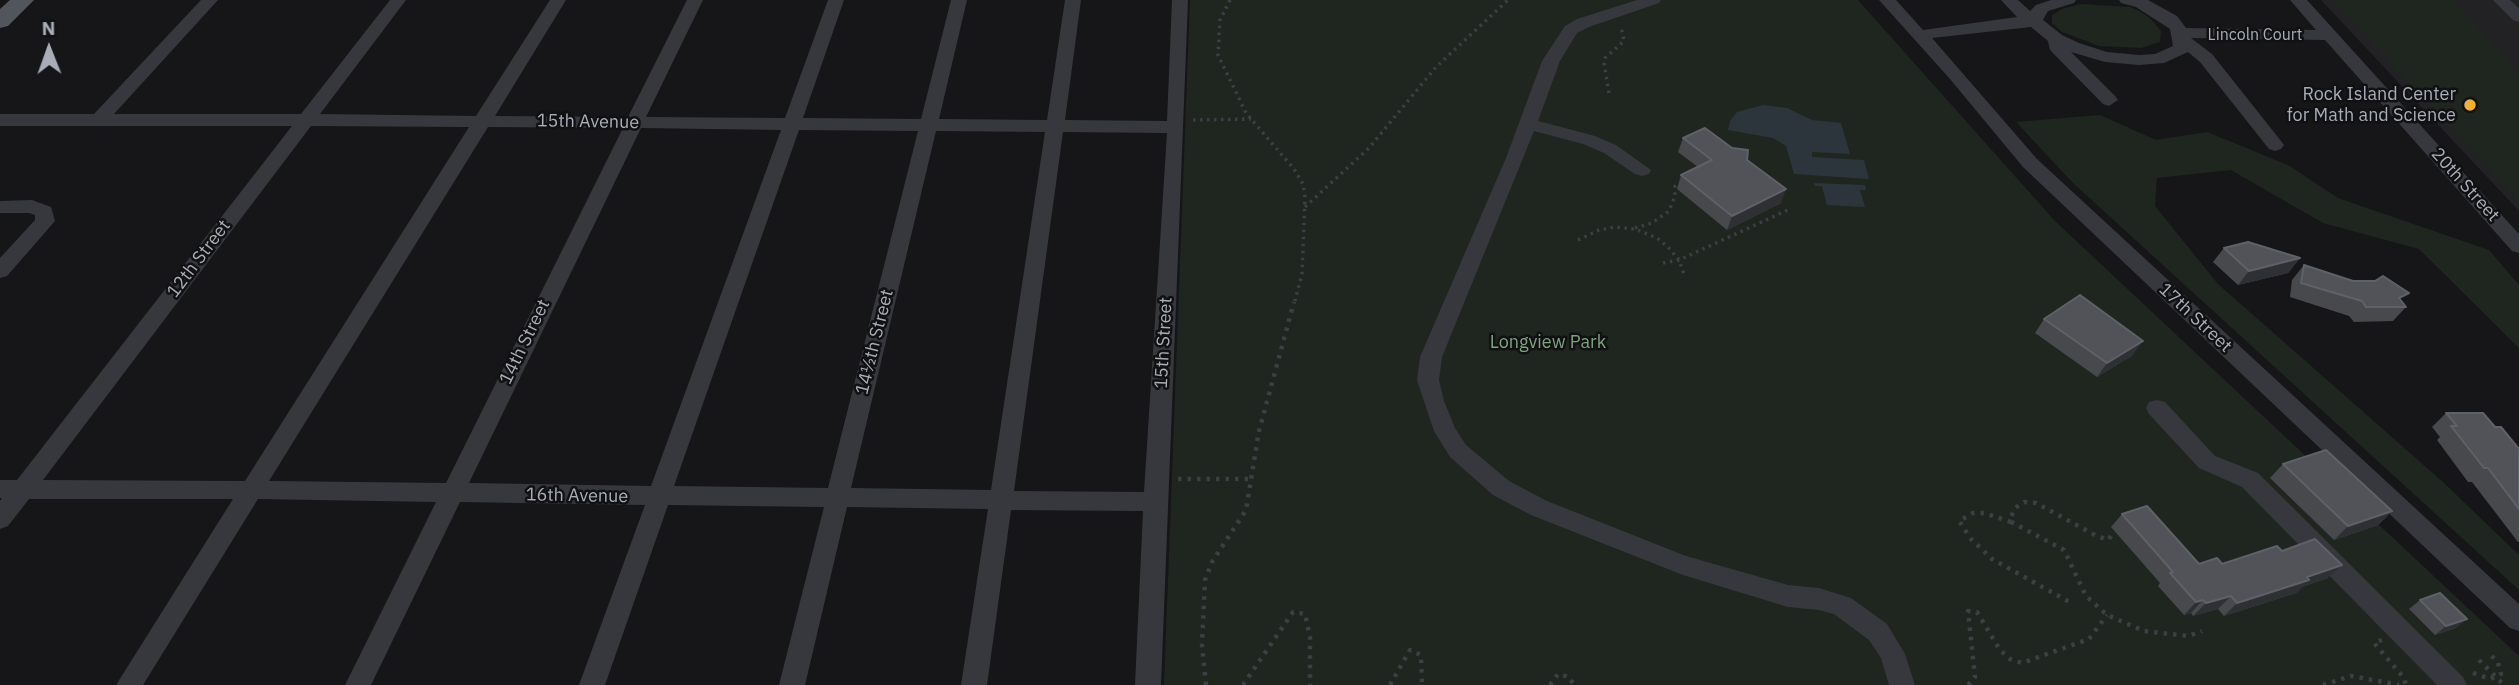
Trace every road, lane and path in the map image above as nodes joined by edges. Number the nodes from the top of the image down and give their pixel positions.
1 (23, 0) edge
2 (209, 0) edge
3 (398, 0) edge
4 (558, 0) edge
5 (695, 0) edge
6 (836, 0) edge
7 (959, 0) edge
8 (1073, 0) edge
9 (1180, 0) edge
10 (1230, 0) edge
11 (1508, 0) edge
12 (1653, 0) edge
13 (1887, 0) edge
14 (2009, 0) edge
15 (2068, 0) edge
16 (2127, 0) edge
17 (2298, 0) edge
18 (2501, 0) edge
19 (2150, 4) edge
20 (1615, 12) junction
21 (2519, 17) edge
22 (0, 21) edge
23 (2033, 22) junction
24 (2330, 35) junction
25 (1920, 36) junction
26 (2181, 36) junction
27 (2056, 39) junction
28 (1609, 93) dead end
29 (2109, 100) dead end
30 (1251, 118) junction
31 (0, 120) edge
32 (305, 120) junction
33 (98, 121) junction
34 (483, 121) junction
35 (633, 123) junction
36 (1177, 123) junction
37 (792, 124) junction
38 (1528, 124) junction
39 (929, 125) junction
40 (1057, 126) junction
41 (2275, 145) dead end
42 (1642, 170) dead end
43 (1685, 178) edge
44 (0, 206) edge
45 (1305, 207) junction
46 (1790, 209) dead end
47 (1630, 229) junction
48 (1578, 240) dead end
49 (2519, 246) edge
50 (1679, 260) junction
51 (1663, 263) dead end
52 (0, 271) edge
53 (1685, 274) dead end
54 (2157, 408) dead end
55 (1251, 479) junction
56 (11, 489) edge
57 (251, 489) junction
58 (1156, 491) junction
59 (450, 494) junction
60 (660, 497) junction
61 (836, 499) junction
62 (1002, 500) junction
63 (0, 519) edge
64 (2011, 522) junction
65 (2111, 536) dead end
66 (2073, 604) dead end
67 (2107, 615) junction
68 (2519, 620) edge
69 (2202, 631) dead end
70 (2479, 660) dead end
71 (129, 685) edge
72 (358, 685) edge
73 (592, 685) edge
74 (792, 685) edge
75 (974, 685) edge
76 (1148, 685) edge
77 (1206, 685) edge
78 (1243, 685) edge
79 (1310, 685) edge
80 (1390, 685) edge
81 (1422, 685) edge
82 (1550, 685) edge
83 (1574, 685) edge
84 (1902, 685) edge
85 (1968, 685) edge
86 (2323, 685) edge
87 (2399, 685) edge
88 (2454, 685) edge
89 (2504, 685) edge

1 - 22 main road
2 - 33 street
3 - 32 street, 12th Street
4 - 34 street
5 - 35 street, 14th Street
6 - 37 street
7 - 39 street, 14½th Street
8 - 40 street
9 - 36 street, 15th Street
10 - 30 path
11 - 45 path
12 - 20 street
13 - 25 street, 17th Street
14 - 23 street, Lincoln Court
15 - 23 street
16 - 19 street
17 - 24 street, 20th Street
18 - 21 street
19 - 26 street
20 - 28 path
20 - 38 street
23 - 25 street
23 - 27 street, Lincoln Court
24 - 26 street, Lincoln Court
24 - 49 street, 20th Street
25 - 68 street, 17th Street
26 - 27 street, Lincoln Court
26 - 41 street
27 - 29 street
30 - 36 path
30 - 45 path
31 - 33 street, 15th Avenue
32 - 33 street, 15th Avenue
32 - 34 street, 15th Avenue
32 - 56 street, 12th Street
34 - 35 street, 15th Avenue
34 - 57 street
35 - 37 street, 15th Avenue
35 - 59 street, 14th Street
36 - 40 street, 15th Avenue
36 - 58 street, 15th Street
37 - 39 street, 15th Avenue
37 - 60 street
38 - 42 street
38 - 84 street
39 - 40 street, 15th Avenue
39 - 61 street, 14½th Street
40 - 62 street
43 - 47 path
44 - 52 street
45 - 55 path
46 - 50 path
47 - 48 path
47 - 50 path
50 - 51 path
50 - 53 path
54 - 88 street
55 - 58 path
55 - 77 path
56 - 57 street, 16th Avenue
56 - 63 street, 12th Street
57 - 59 street, 16th Avenue
57 - 71 street
58 - 62 street, 16th Avenue
58 - 76 street, 15th Street
59 - 60 street, 16th Avenue
59 - 72 street, 14th Street
60 - 61 street, 16th Avenue
60 - 73 street
61 - 62 street, 16th Avenue
61 - 74 street, 14½th Street
62 - 75 street
64 - 65 path
64 - 66 path
64 - 67 path
67 - 69 path
67 - 85 path
70 - 89 path
78 - 79 path
80 - 81 path
82 - 83 path
86 - 87 path

